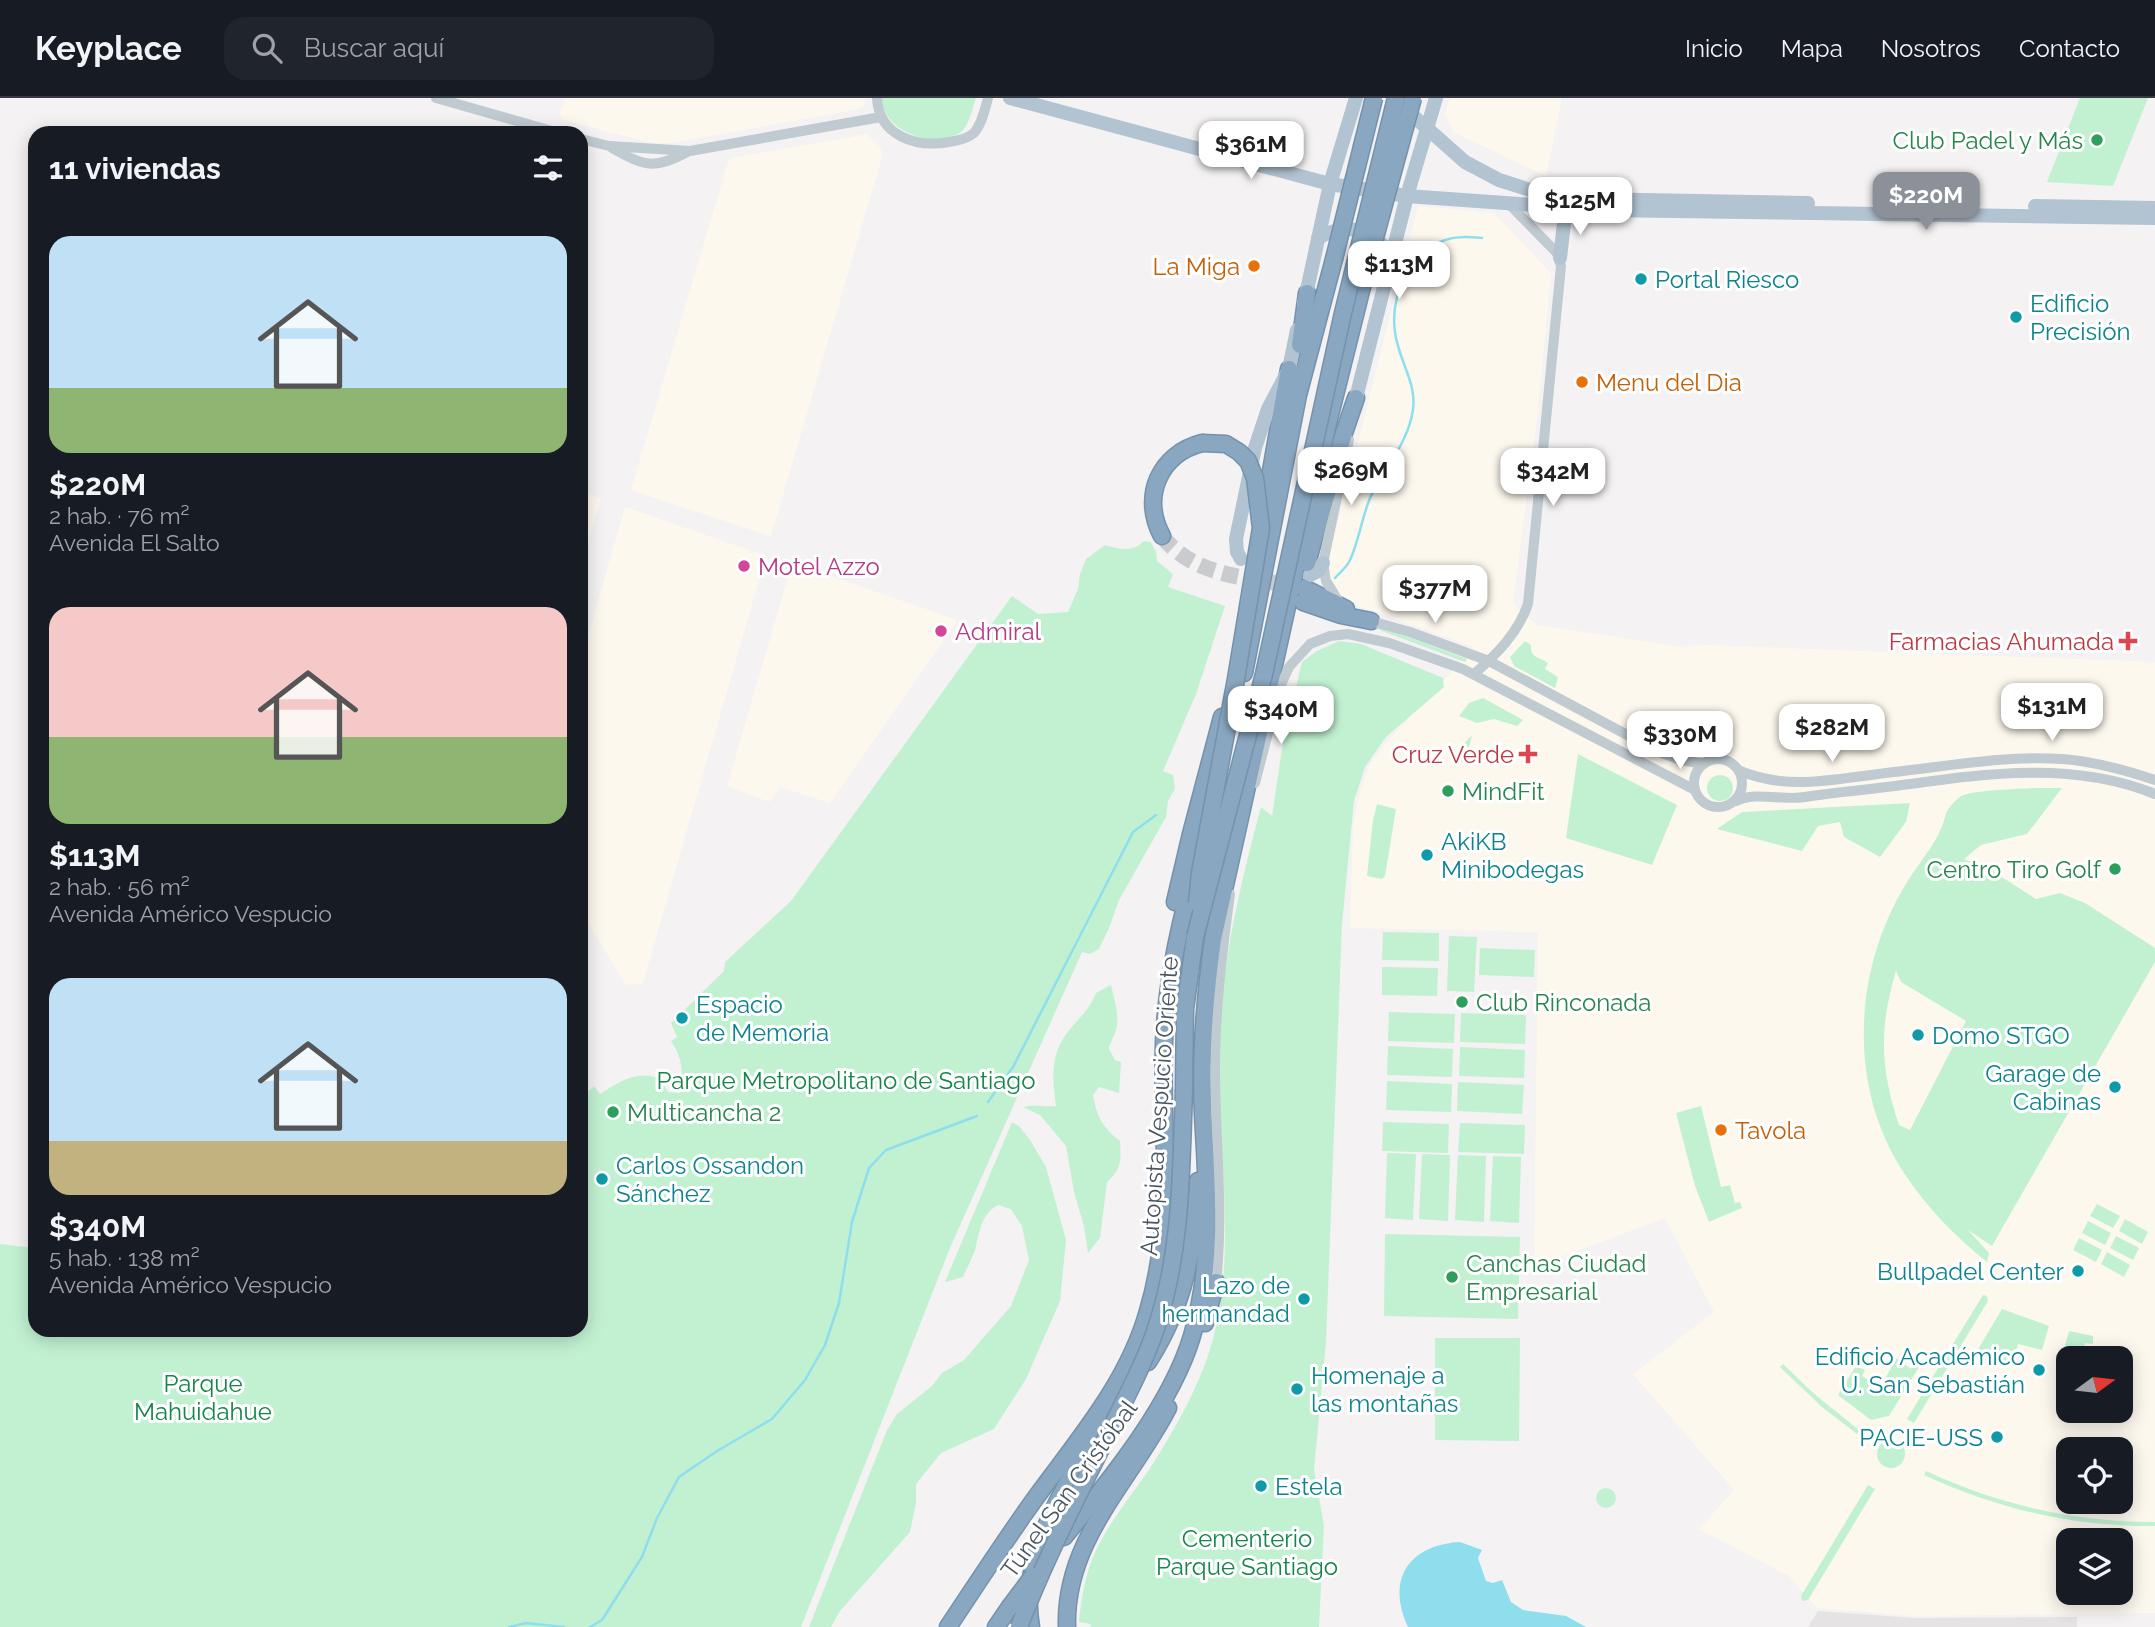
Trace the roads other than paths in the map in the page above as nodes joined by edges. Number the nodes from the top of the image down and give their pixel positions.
1 (436, 98) edge
2 (877, 98) edge
3 (988, 98) edge
4 (1010, 98) edge
5 (1356, 98) edge
6 (1374, 98) edge
7 (1395, 98) edge
8 (1413, 98) edge
9 (1436, 98) edge
10 (881, 117) junction
11 (534, 126) edge
12 (1427, 129) junction
13 (588, 141) edge
14 (609, 146) junction
15 (690, 151) junction
16 (1465, 162) junction
17 (1330, 184) junction
18 (1408, 196) junction
19 (1508, 202) junction
20 (1568, 208) junction
21 (2155, 208) edge
22 (2155, 218) edge
23 (1318, 238) junction
24 (1560, 258) junction
25 (1392, 259) junction
26 (1307, 293) junction
27 (1289, 369) junction
28 (1356, 398) junction
29 (1283, 472) junction
30 (1261, 528) junction
31 (1162, 536) tunnel mouth
32 (1241, 559) dead end
33 (1323, 563) junction
34 (1306, 588) junction
35 (1346, 609) junction
36 (1284, 624) junction
37 (1369, 629) junction
38 (1489, 662) junction
39 (1474, 674) junction
40 (1230, 685) dead end
41 (1704, 764) junction
42 (1740, 771) junction
43 (2155, 780) edge
44 (1695, 790) junction
45 (2155, 794) edge
46 (1736, 801) junction
47 (1195, 937) junction
48 (1164, 1040) junction
49 (1203, 1115) junction
50 (1216, 1282) junction
51 (1143, 1432) junction
52 (948, 1627) edge
53 (996, 1627) edge
54 (1019, 1627) edge
55 (1031, 1627) edge
56 (1067, 1627) edge

1 - 11 street
2 - 10 street
3 - 10 street
4 - 17 main road
5 - 17 main road
6 - 29 highway, bridge
7 - 12 main road
7 - 47 highway, Autopista Vespucio Oriente, bridge
8 - 36 highway, bridge
9 - 12 main road
10 - 15 street
12 - 16 main road
12 - 18 main road
13 - 14 street
14 - 15 street
14 - 15 street
16 - 19 main road
16 - 21 main road
17 - 18 main road
17 - 23 main road
18 - 19 main road
18 - 25 main road
19 - 20 main road
19 - 24 street
20 - 22 main road
20 - 24 main road
23 - 25 main road
23 - 26 main road
24 - 38 street
25 - 28 main road
26 - 27 main road
26 - 29 highway
27 - 30 highway, bridge
27 - 32 main road
28 - 33 street
28 - 36 highway
29 - 48 highway
30 - 31 highway, bridge
30 - 47 highway, bridge
33 - 34 main road
33 - 35 street
34 - 35 highway
34 - 37 highway
35 - 37 street
36 - 49 highway
37 - 38 street
37 - 39 street
37 - 50 street
38 - 39 street
38 - 41 street
39 - 44 street
40 - 48 highway
41 - 42 street
41 - 44 street
42 - 43 street
42 - 46 street
44 - 46 street
45 - 46 street
47 - 54 highway, Autopista Vespucio Oriente, bridge
48 - 52 highway, Túnel San Cristóbal
49 - 51 highway, Túnel San Cristóbal
49 - 55 highway, Autopista Vespucio Oriente
50 - 51 highway
50 - 56 highway
51 - 53 highway, Túnel San Cristóbal, bridge

